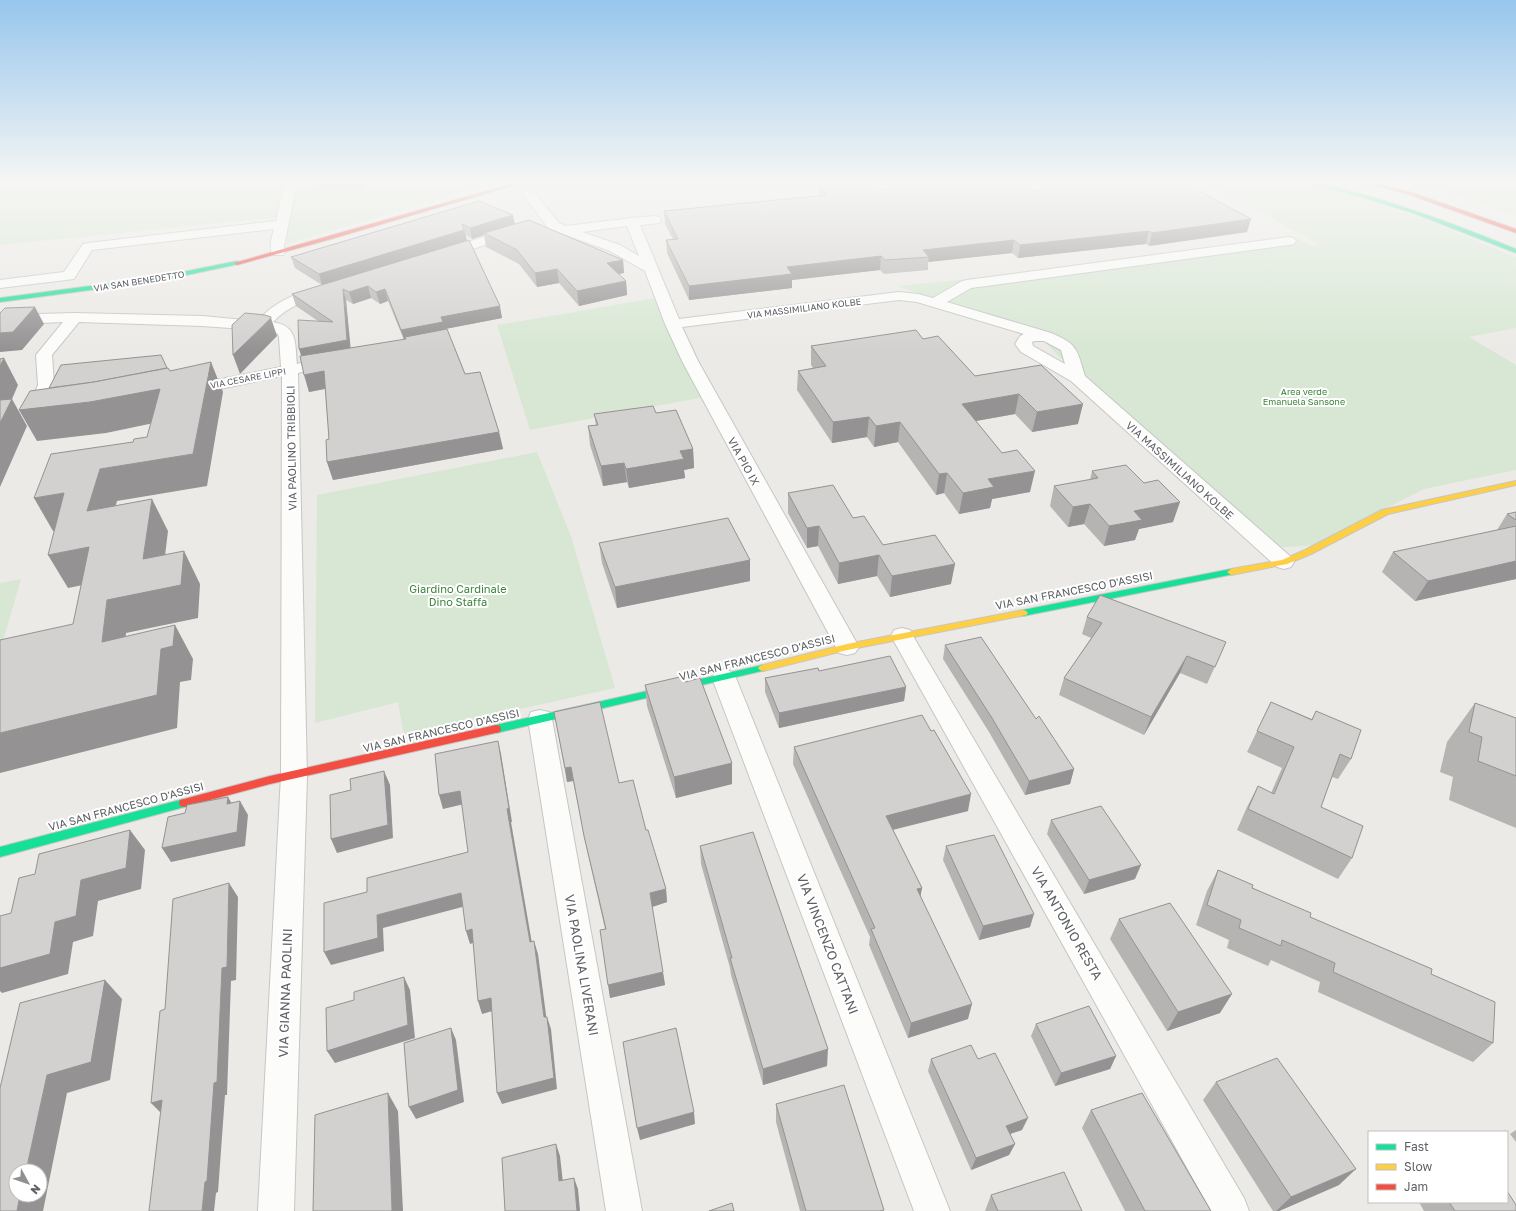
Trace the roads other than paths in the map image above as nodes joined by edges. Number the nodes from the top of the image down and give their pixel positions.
1 (160, 239) edge
2 (279, 239) edge
3 (325, 239) edge
4 (491, 239) edge
5 (588, 239) edge
6 (639, 239) edge
7 (1484, 239) edge
8 (1289, 241) dead end
9 (1516, 251) edge
10 (278, 252) junction
11 (432, 257) edge
12 (652, 269) junction
13 (0, 284) edge
14 (334, 288) edge
15 (0, 300) edge
16 (935, 303) junction
17 (75, 317) junction
18 (0, 320) edge
19 (673, 324) junction
20 (1005, 324) junction
21 (262, 325) junction
22 (1046, 336) junction
23 (1023, 344) junction
24 (320, 364) edge
25 (290, 370) junction
26 (1077, 378) junction
27 (179, 392) edge
28 (35, 416) edge
29 (1516, 483) edge
30 (1284, 562) junction
31 (902, 636) junction
32 (848, 647) junction
33 (724, 678) junction
34 (540, 719) junction
35 (294, 775) junction
36 (0, 852) edge
37 (276, 1211) edge
38 (624, 1211) edge
39 (932, 1211) edge
40 (1231, 1211) edge

1 - 13 street
2 - 10 street
3 - 10 main road, VIA SAN BENEDETTO
4 - 11 street
5 - 12 street
6 - 12 street, VIA PIO IX
7 - 9 main road
8 - 16 street
10 - 15 main road, VIA SAN BENEDETTO
12 - 19 street, VIA PIO IX
14 - 21 street
16 - 19 street, VIA MASSIMILIANO KOLBE
16 - 20 street, VIA MASSIMILIANO KOLBE
17 - 18 street, VIA PAOLINO TRIBBIOLI
17 - 21 street, VIA PAOLINO TRIBBIOLI
17 - 28 street
19 - 32 street, VIA PIO IX
20 - 22 street, VIA MASSIMILIANO KOLBE
20 - 23 street, VIA MASSIMILIANO KOLBE
21 - 25 street, VIA PAOLINO TRIBBIOLI
22 - 23 street
22 - 26 street, VIA MASSIMILIANO KOLBE
23 - 26 street, VIA MASSIMILIANO KOLBE
24 - 25 street, VIA CESARE LIPPI
25 - 27 street, VIA CESARE LIPPI
25 - 35 street, VIA PAOLINO TRIBBIOLI
26 - 30 street, VIA MASSIMILIANO KOLBE
29 - 30 main road, VIA SAN FRANCESCO D'ASSISI
30 - 31 main road, VIA SAN FRANCESCO D'ASSISI
31 - 32 main road, VIA SAN FRANCESCO D'ASSISI
31 - 40 street, VIA ANTONIO RESTA
32 - 33 main road, VIA SAN FRANCESCO D'ASSISI
33 - 34 main road, VIA SAN FRANCESCO D'ASSISI
33 - 39 street, VIA VINCENZO CATTANI
34 - 35 main road, VIA SAN FRANCESCO D'ASSISI
34 - 38 street, VIA PAOLINA LIVERANI
35 - 36 main road, VIA SAN FRANCESCO D'ASSISI
35 - 37 street, VIA GIANNA PAOLINI

